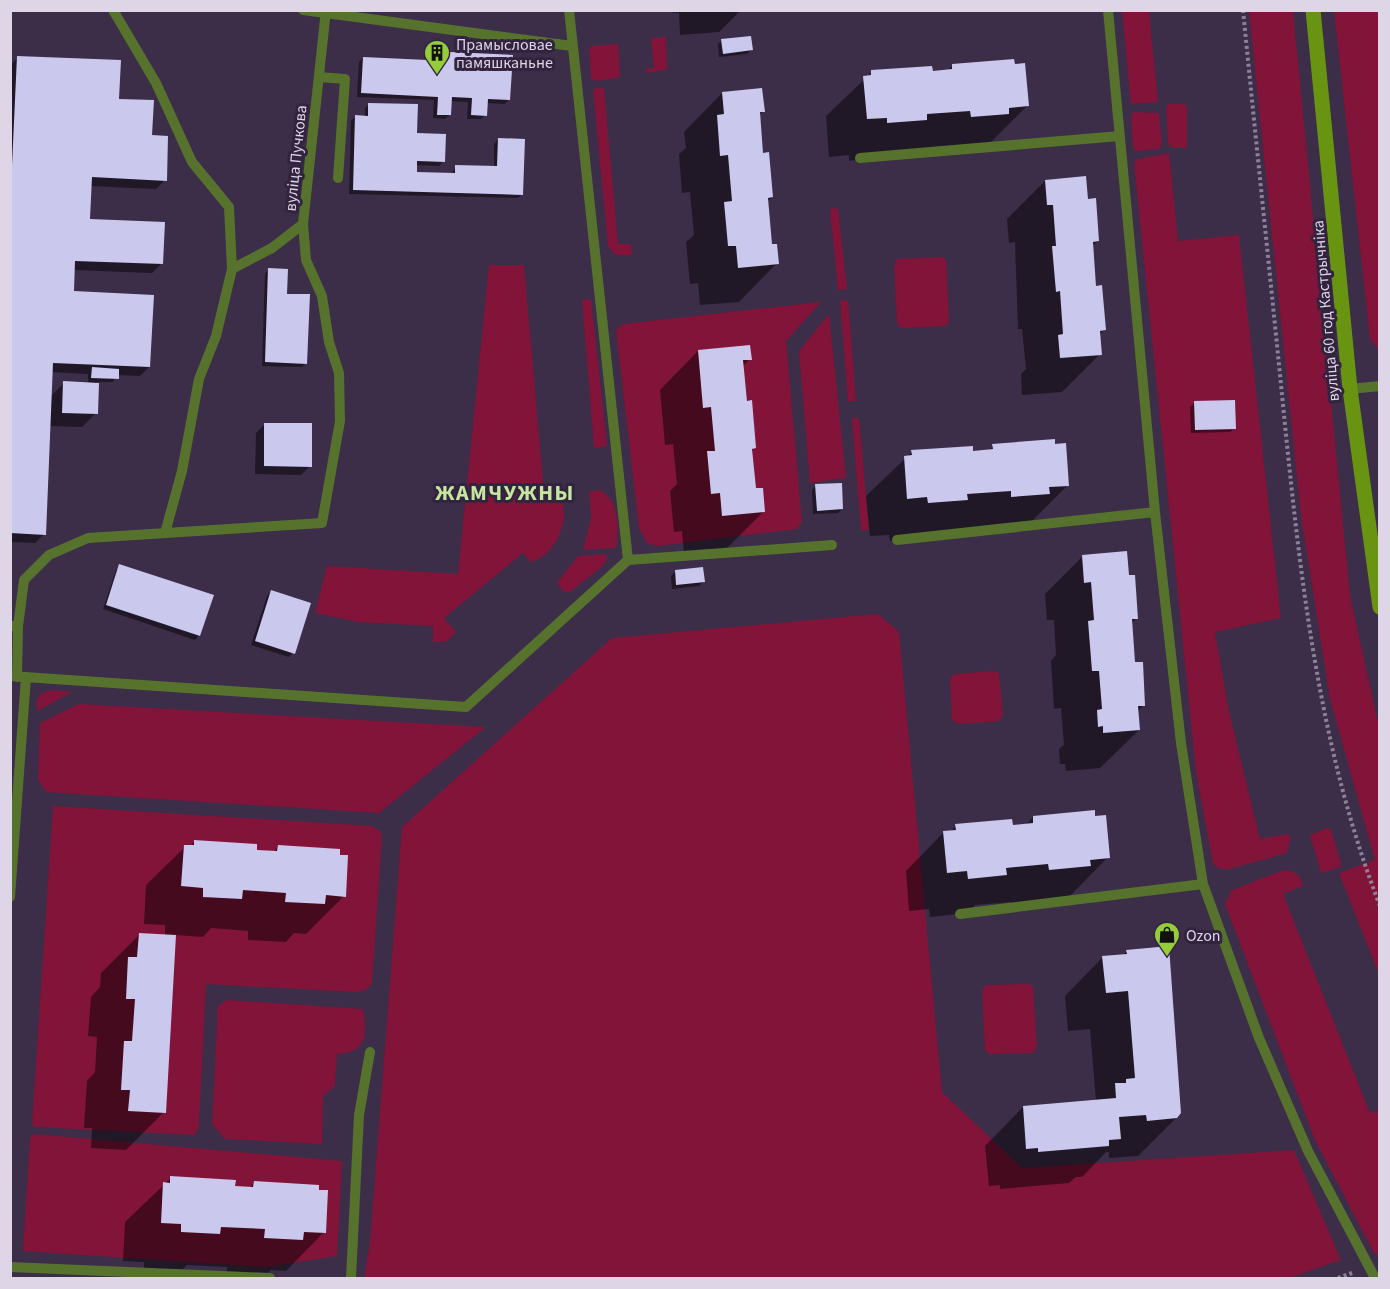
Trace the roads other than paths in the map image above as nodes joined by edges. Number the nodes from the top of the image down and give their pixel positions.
1 (113, 10) edge
2 (303, 10) edge
3 (569, 10) edge
4 (1108, 10) edge
5 (1313, 10) edge
6 (326, 11) edge
7 (572, 46) junction
8 (319, 77) junction
9 (1120, 135) junction
10 (860, 158) dead end
11 (338, 178) dead end
12 (303, 224) junction
13 (232, 269) junction
14 (1380, 386) edge
15 (1350, 389) junction
16 (1155, 512) junction
17 (165, 533) junction
18 (897, 540) dead end
19 (832, 545) dead end
20 (628, 560) junction
21 (1380, 607) edge
22 (14, 626) edge
23 (18, 677) edge
24 (1203, 884) junction
25 (10, 897) edge
26 (960, 914) dead end
27 (370, 1052) dead end
28 (10, 1267) edge
29 (270, 1278) edge
30 (351, 1278) edge
31 (1375, 1278) edge

1 - 13 lane
2 - 6 lane
3 - 7 lane
4 - 9 lane
5 - 15 street, вуліца 60 год Кастрычніка
6 - 7 lane
6 - 8 lane, вуліца Пучкова
7 - 20 lane
8 - 11 lane
8 - 12 lane, вуліца Пучкова
9 - 10 lane
9 - 16 lane
12 - 13 lane, вуліца Пучкова
12 - 17 lane
13 - 17 lane
14 - 15 lane
15 - 21 street, вуліца 60 год Кастрычніка
16 - 18 lane
16 - 24 lane
17 - 22 lane
19 - 20 lane
20 - 23 lane
22 - 23 lane
23 - 25 lane
24 - 26 lane
24 - 31 lane
27 - 30 lane
28 - 29 lane

